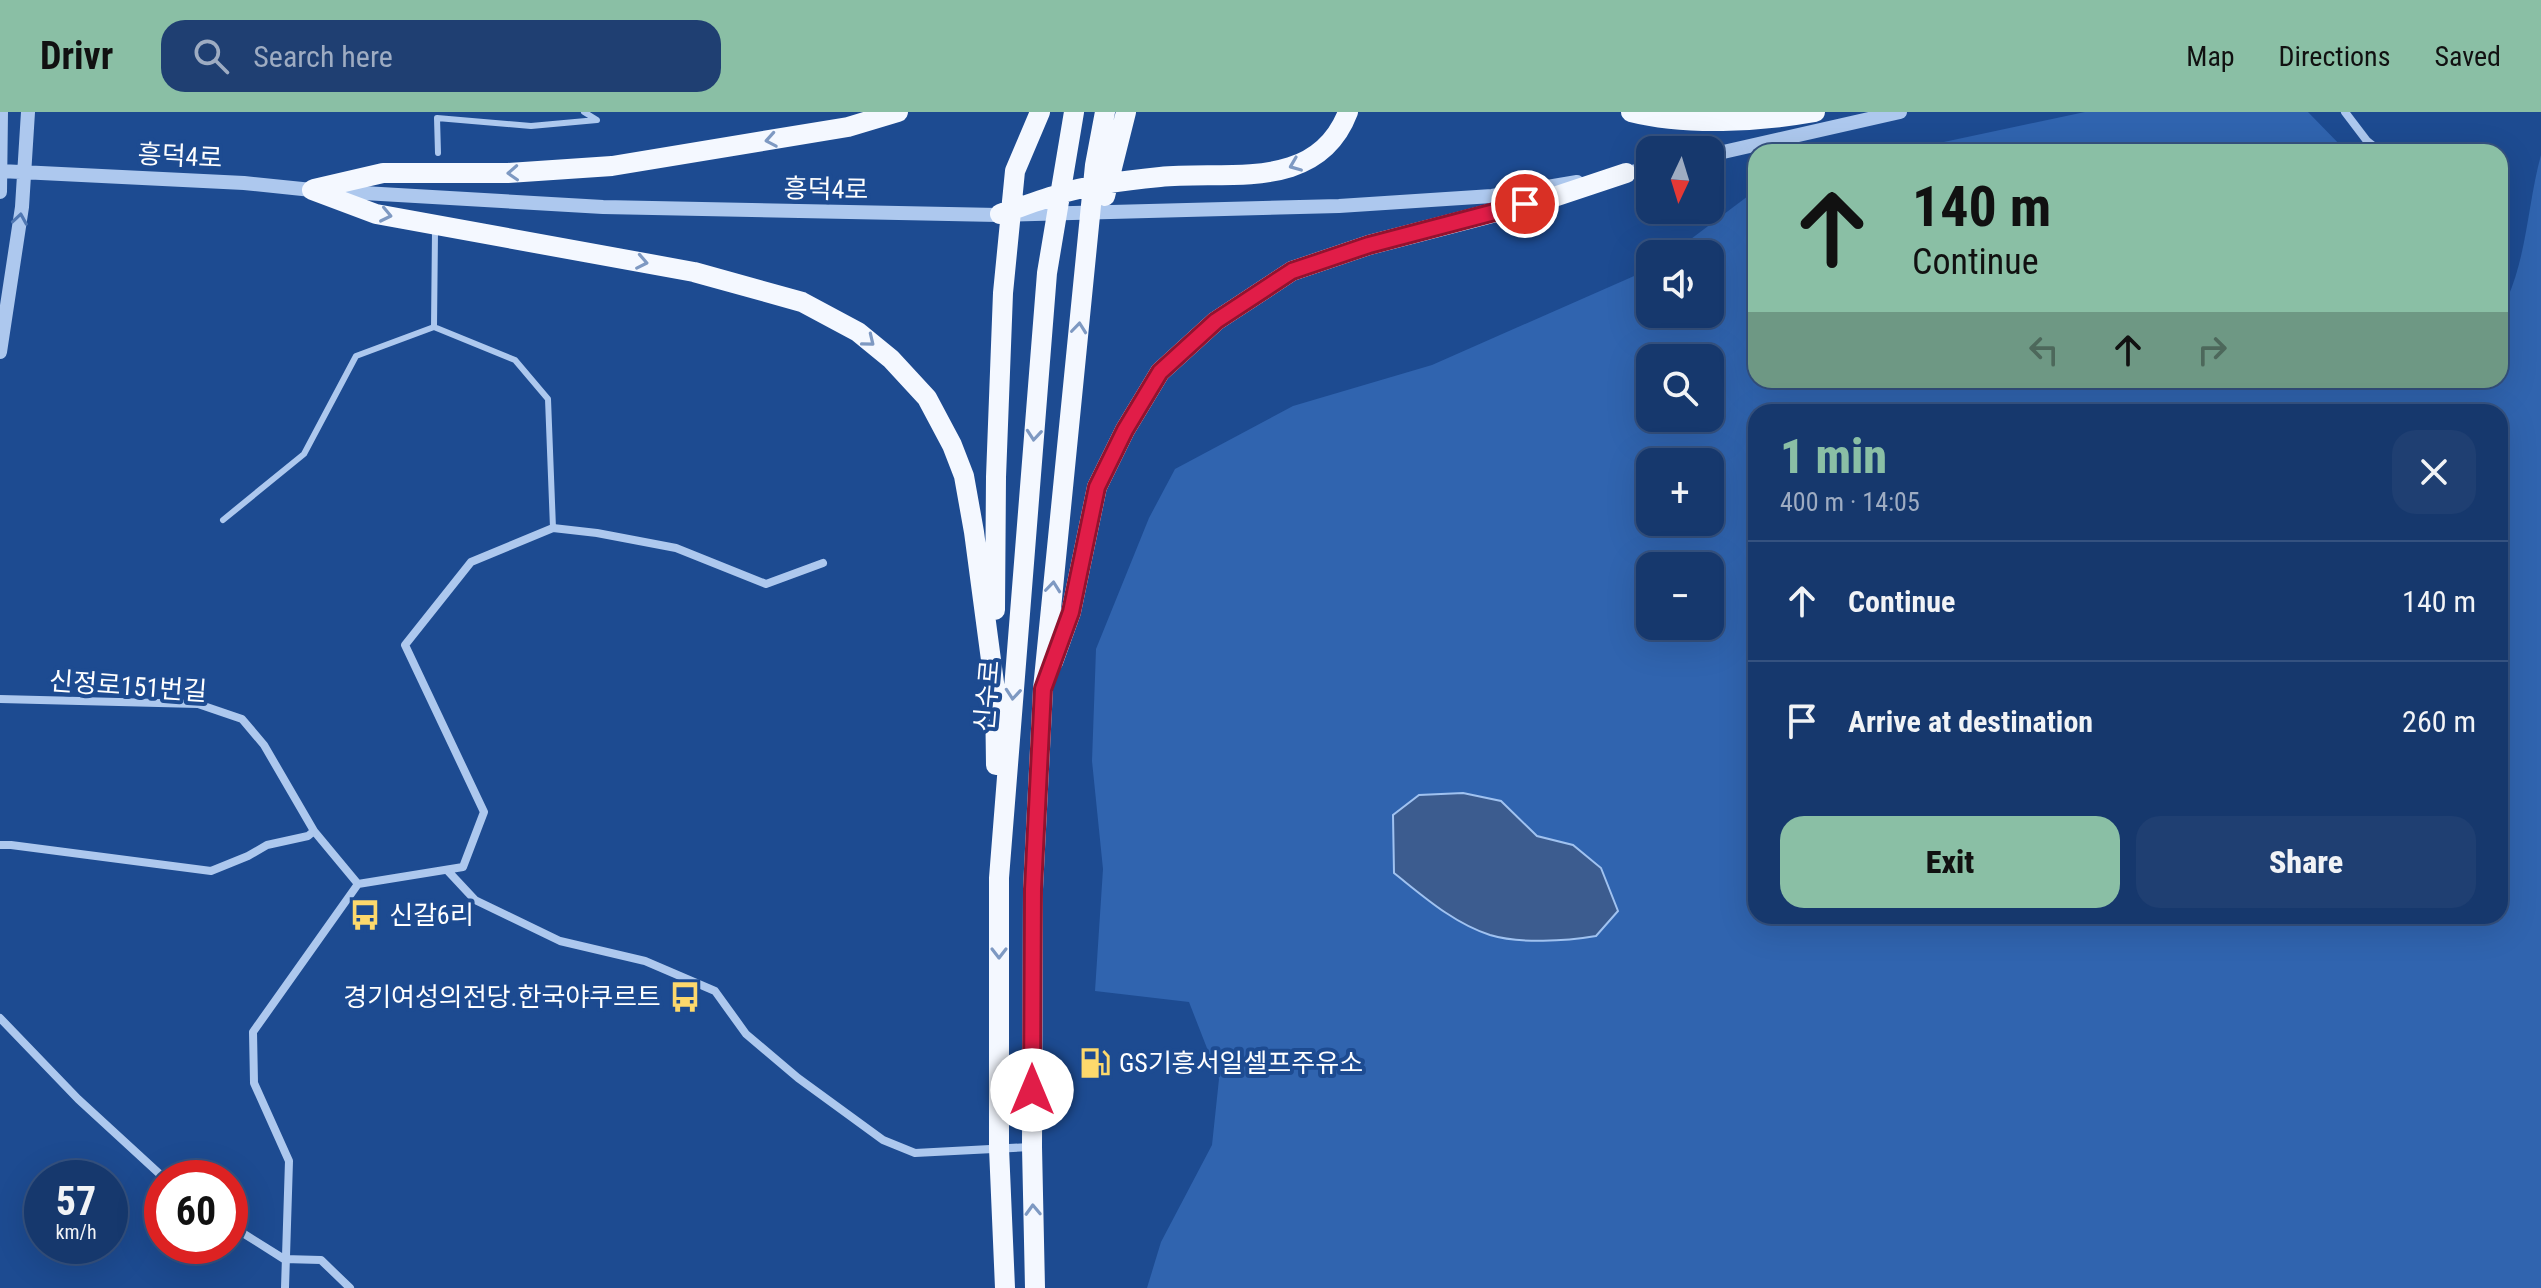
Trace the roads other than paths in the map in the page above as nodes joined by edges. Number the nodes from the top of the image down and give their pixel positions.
1 (1, 112) edge
2 (28, 112) edge
3 (584, 112) edge
4 (898, 112) edge
5 (1040, 112) edge
6 (1074, 112) edge
7 (1105, 112) edge
8 (1126, 112) edge
9 (1348, 112) edge
10 (1631, 112) edge
11 (1815, 112) edge
12 (1900, 112) edge
13 (2345, 112) edge
14 (1759, 144) edge
15 (2371, 144) edge
16 (1748, 146) edge
17 (1724, 152) edge
18 (438, 153) dead end
19 (1104, 164) junction
20 (0, 171) edge
21 (1636, 171) edge
22 (1626, 173) junction
23 (312, 190) junction
24 (0, 192) edge
25 (998, 215) junction
26 (435, 232) dead end
27 (4, 293) edge
28 (434, 327) junction
29 (0, 352) edge
30 (223, 520) dead end
31 (553, 528) junction
32 (823, 563) dead end
33 (1043, 689) junction
34 (995, 690) junction
35 (0, 699) edge
36 (314, 831) junction
37 (0, 845) edge
38 (447, 870) junction
39 (999, 878) junction
40 (358, 884) junction
41 (0, 1018) edge
42 (1032, 1147) junction
43 (999, 1148) junction
44 (144, 1160) edge
45 (248, 1236) edge
46 (284, 1259) junction
47 (285, 1288) edge
48 (350, 1288) edge
49 (1005, 1288) edge
50 (1035, 1288) edge

1 - 24 street
27 -> 2 street
3 - 18 lane
4 -> 23 main road
5 - 34 main road
6 -> 39 main road, 신수로
7 - 19 main road
8 - 19 main road
9 -> 25 main road
10 - 11 main road
12 - 14 street
13 - 15 street
16 - 17 street
33 -> 19 main road
20 - 23 street, 흥덕4로
21 - 22 street, 흥덕4로
22 - 25 street, 흥덕4로
22 - 33 main road
23 - 25 street, 흥덕4로
23 -> 34 main road
26 - 28 lane
27 - 29 street
28 - 30 lane
28 - 31 lane
31 - 32 street
31 - 38 street
33 - 42 main road
34 - 39 main road
35 - 36 street, 신정로151번길
36 - 37 street
36 - 40 street, 신정로151번길
38 - 40 street
38 - 43 street
39 -> 43 main road, 신수로
40 - 46 street
41 - 44 street
42 - 43 street
50 -> 42 main road
43 - 49 main road, 신수로
45 - 46 street
46 - 47 street
46 - 48 street

